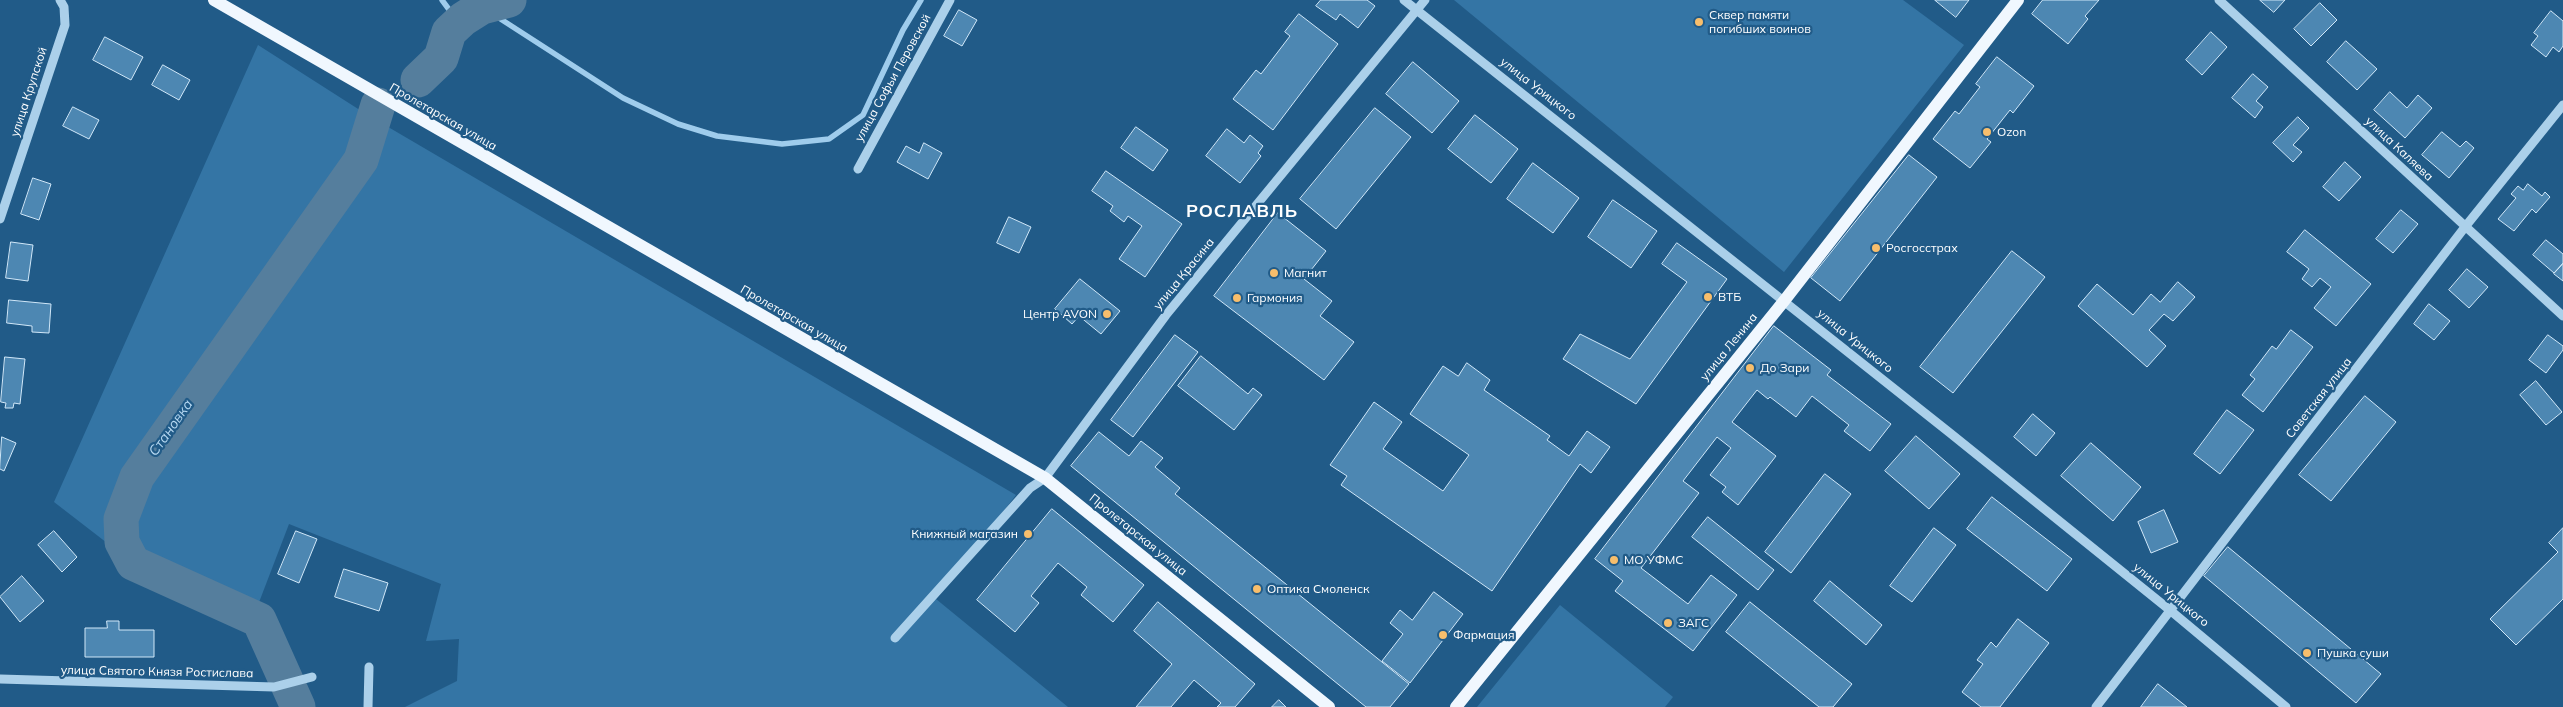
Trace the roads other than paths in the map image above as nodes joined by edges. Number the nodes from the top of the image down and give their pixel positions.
1 (60, 0) edge
2 (214, 0) edge
3 (950, 0) edge
4 (1404, 0) edge
5 (1425, 0) edge
6 (2018, 0) edge
7 (2219, 0) edge
8 (1418, 10) junction
9 (2563, 105) edge
10 (858, 169) dead end
11 (0, 219) edge
12 (2465, 227) junction
13 (1784, 301) junction
14 (2563, 316) edge
15 (1045, 478) junction
16 (2171, 610) junction
17 (896, 638) dead end
18 (369, 667) dead end
19 (312, 677) dead end
20 (0, 680) edge
21 (368, 707) edge
22 (1329, 707) edge
23 (1456, 707) edge
24 (2096, 707) edge
25 (2286, 707) edge

1 - 11 street, улица Крупской
2 - 15 main road, Пролетарская улица
3 - 10 street, улица Софьи Перовской
4 - 8 street, улица Урицкого
5 - 8 street, улица Красина
6 - 13 main road, улица Ленина
7 - 12 street, улица Каляева
8 - 13 street, улица Урицкого
8 - 15 street, улица Красина
9 - 12 street, Советская улица
12 - 14 street, улица Каляева
12 - 16 street, Советская улица
13 - 16 street, улица Урицкого
13 - 23 main road, улица Ленина
15 - 17 street
15 - 22 main road, Пролетарская улица
16 - 24 street, Советская улица
16 - 25 street, улица Урицкого
18 - 21 street
19 - 20 street, улица Святого Князя Ростислава

